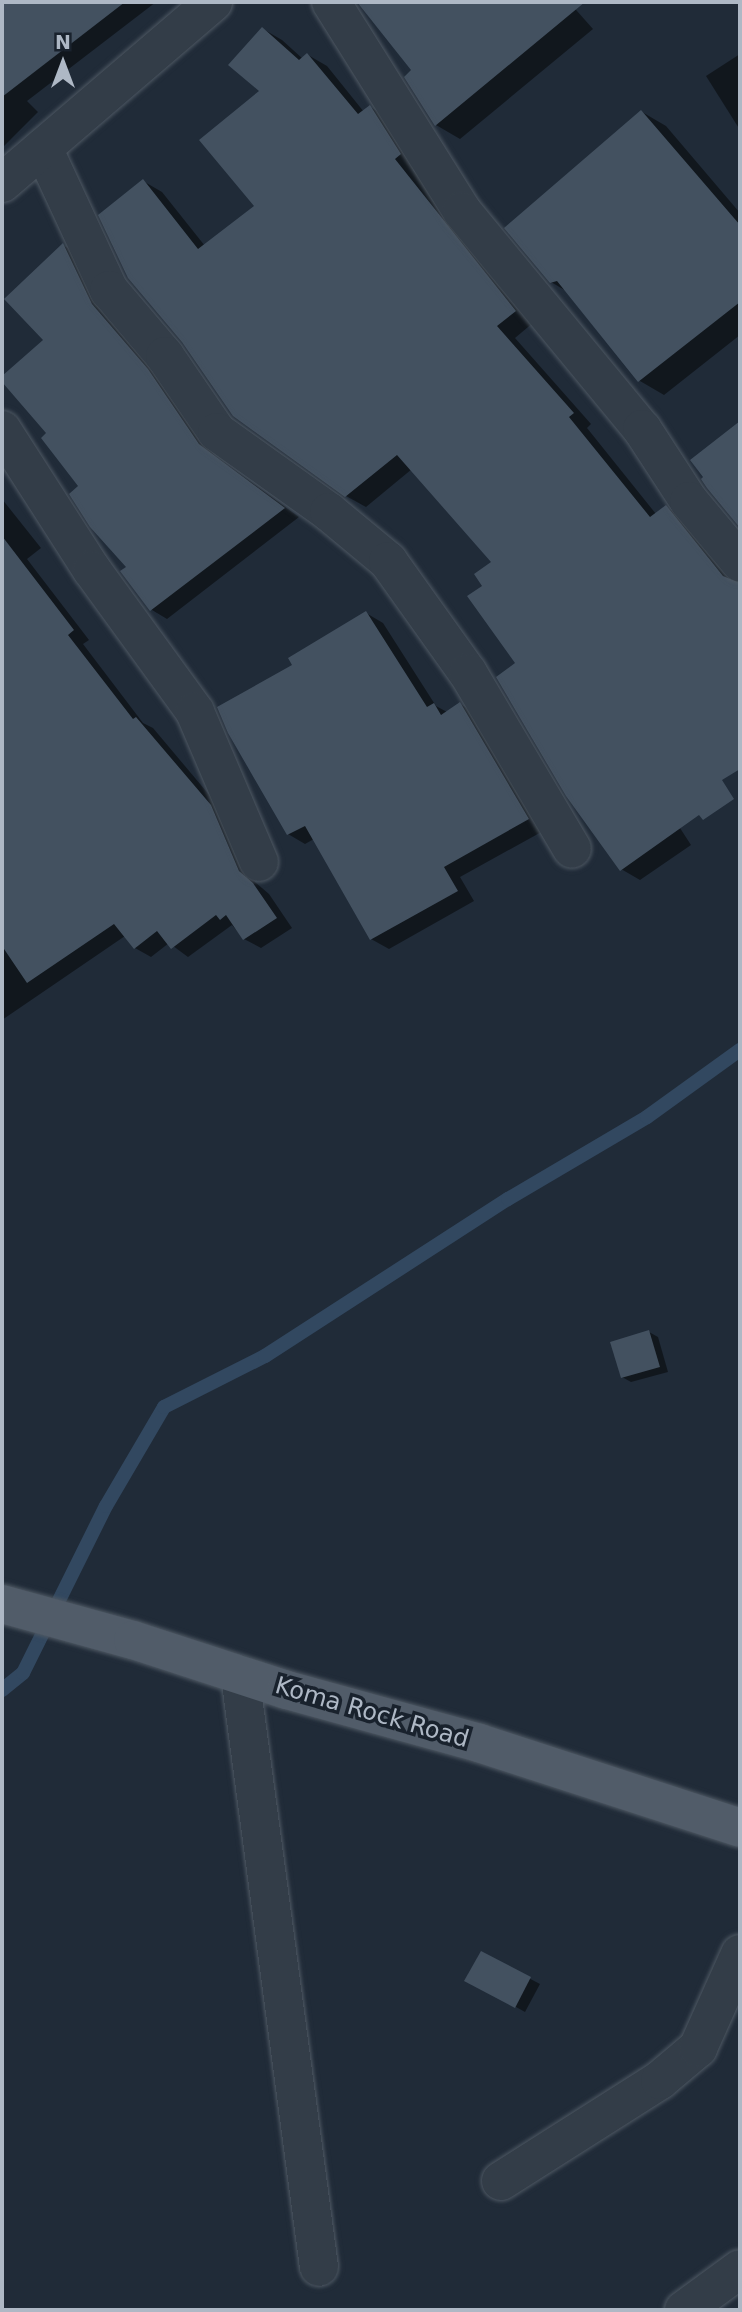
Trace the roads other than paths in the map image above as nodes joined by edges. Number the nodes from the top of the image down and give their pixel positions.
1 (213, 2) edge
2 (331, 2) edge
3 (43, 148) junction
4 (2, 183) edge
5 (2, 430) edge
6 (740, 562) edge
7 (572, 849) dead end
8 (259, 862) dead end
9 (3, 1605) edge
10 (240, 1675) junction
11 (740, 1828) edge
12 (740, 1954) edge
13 (501, 2181) dead end
14 (319, 2267) dead end
15 (740, 2269) edge
16 (684, 2310) edge

1 - 3 street
2 - 6 street
3 - 4 street
3 - 7 street
5 - 8 street
9 - 10 main road, Koma Rock Road
10 - 11 main road, Koma Rock Road
10 - 14 street
12 - 13 street
15 - 16 street

